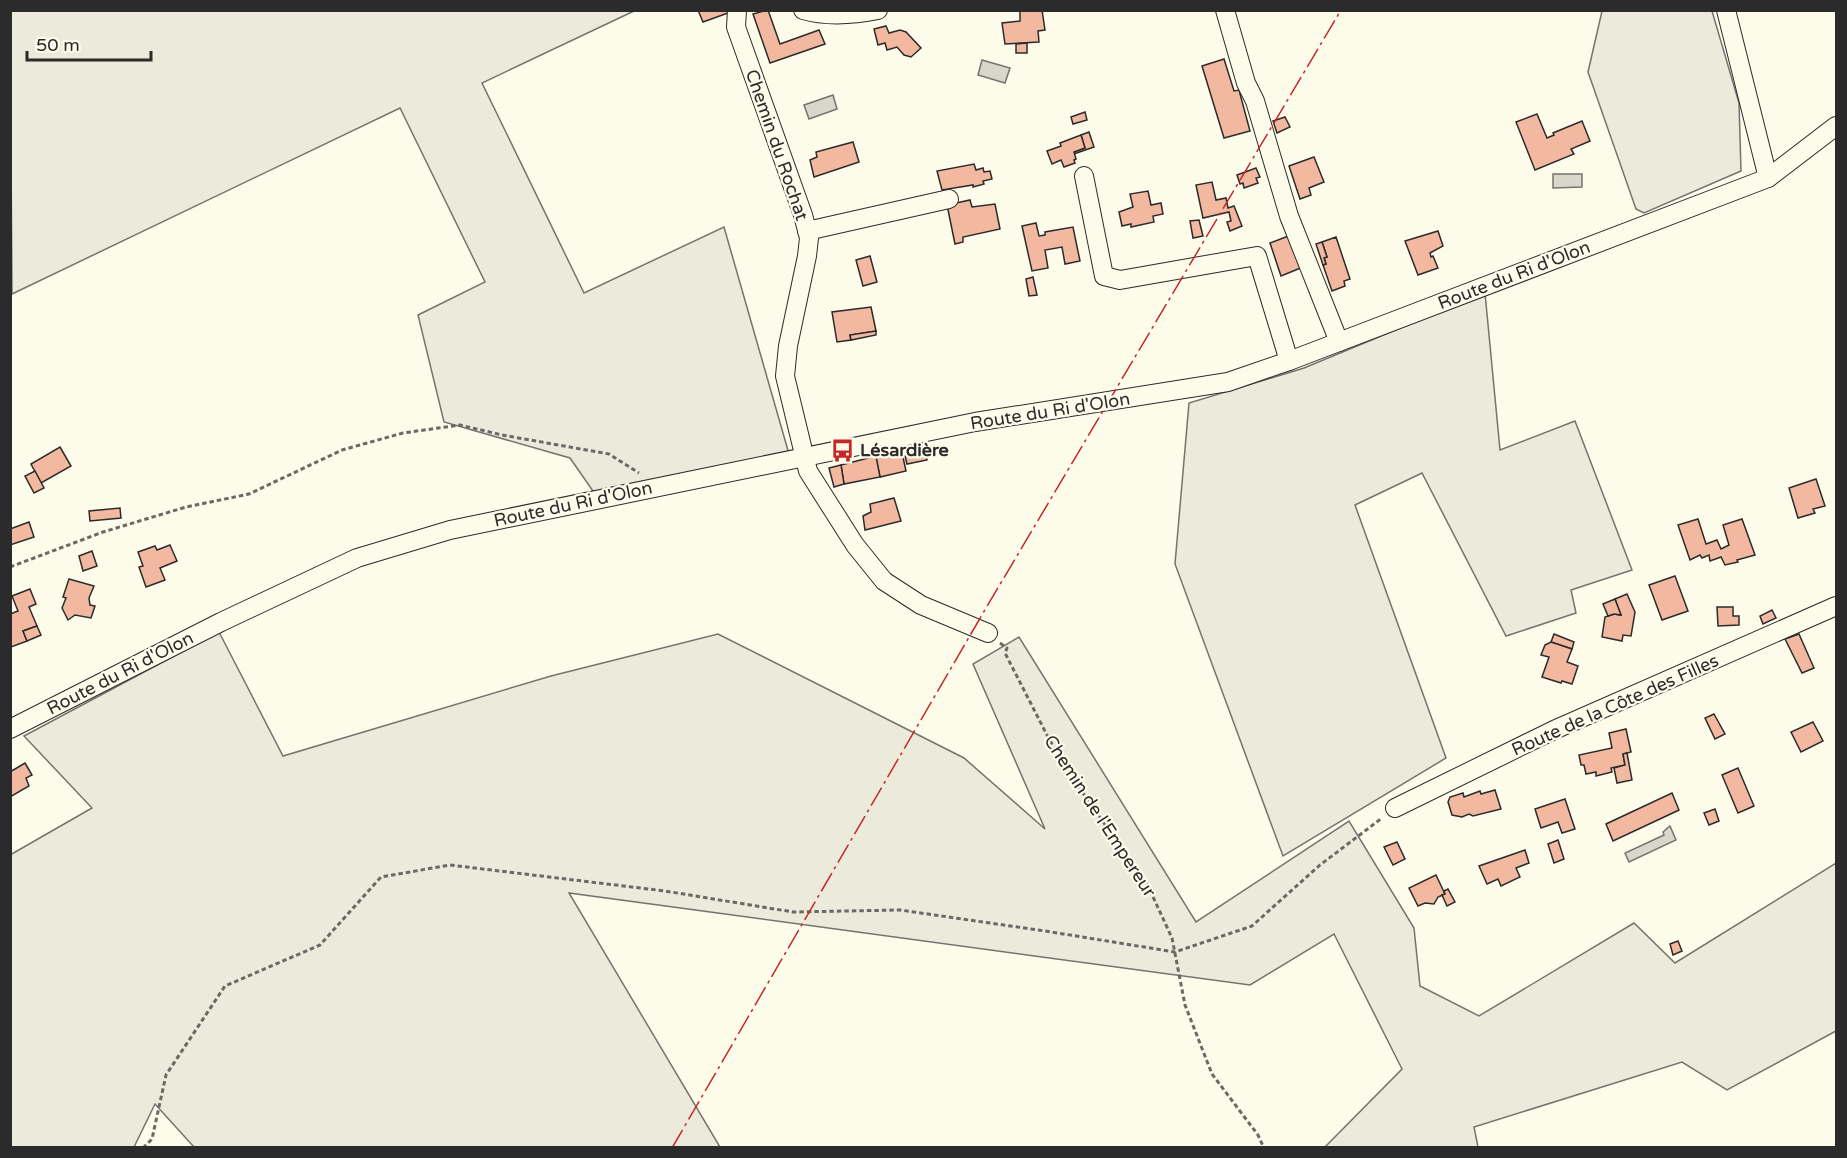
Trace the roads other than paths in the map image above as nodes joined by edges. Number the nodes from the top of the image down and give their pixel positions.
1 (737, 10) edge
2 (803, 10) edge
3 (878, 10) edge
4 (1225, 10) edge
5 (1726, 10) edge
6 (1836, 126) edge
7 (1084, 176) dead end
8 (1768, 178) junction
9 (950, 199) dead end
10 (807, 231) junction
11 (1339, 342) junction
12 (1288, 361) junction
13 (806, 457) junction
14 (1836, 606) edge
15 (988, 633) road end
16 (10, 729) edge
17 (1395, 808) road end

1 - 10 street, Chemin du Rochat
2 - 3 street
4 - 11 street
5 - 8 street
6 - 8 street, Route du Ri d'Olon
7 - 12 street
8 - 11 street, Route du Ri d'Olon
9 - 10 street
10 - 13 street, Chemin du Rochat
11 - 12 street, Route du Ri d'Olon
12 - 13 street, Route du Ri d'Olon
13 - 15 street
13 - 16 street, Route du Ri d'Olon
14 - 17 street, Route de la Côte des Filles

